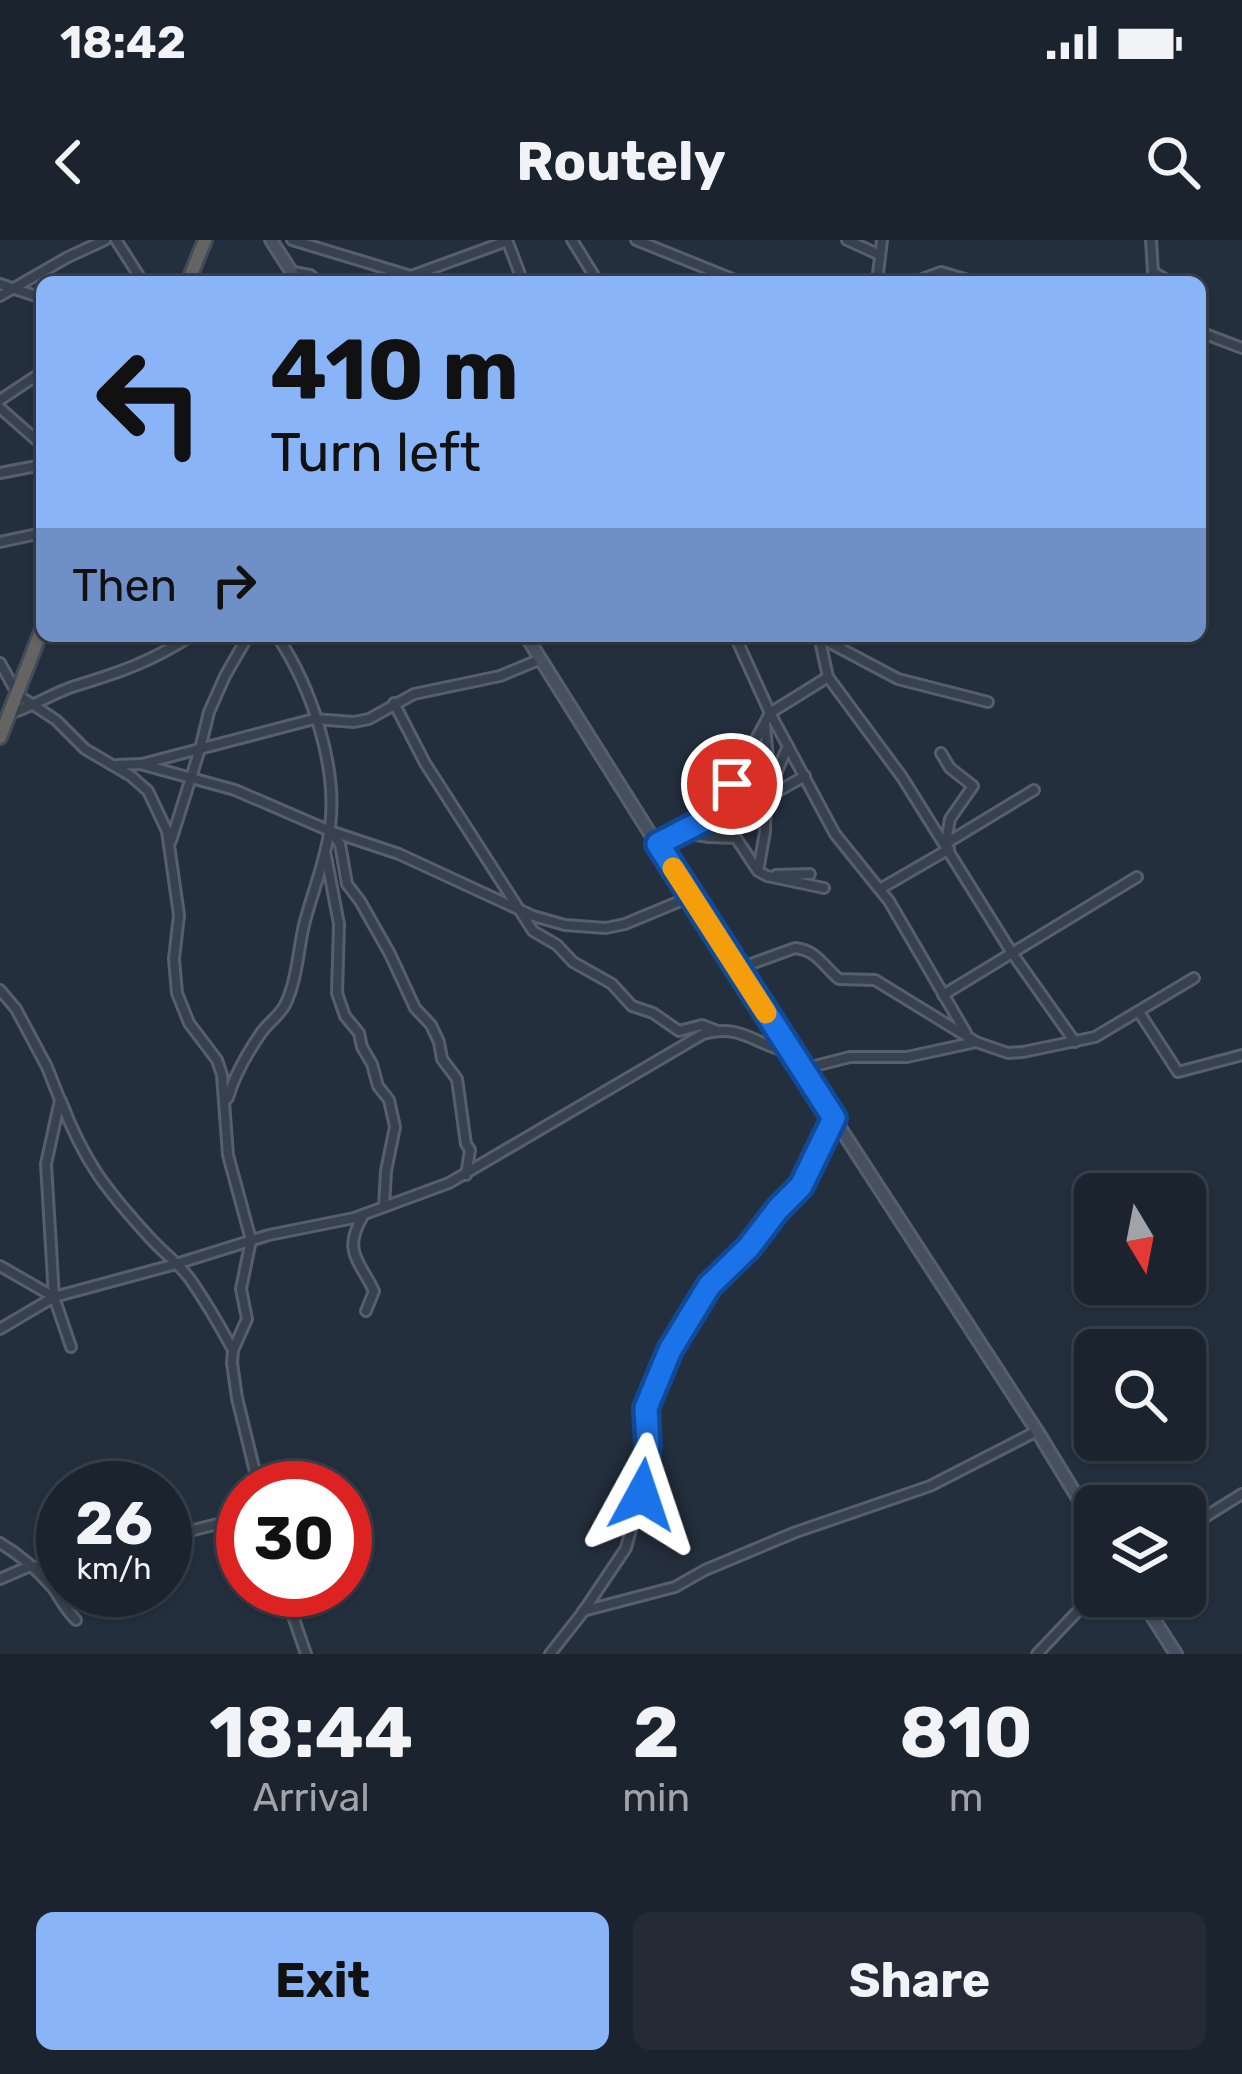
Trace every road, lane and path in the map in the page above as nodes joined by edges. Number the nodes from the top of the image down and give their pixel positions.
1 (105, 240) edge
2 (116, 240) edge
3 (205, 240) edge
4 (271, 240) edge
5 (292, 240) edge
6 (507, 240) edge
7 (572, 240) edge
8 (636, 240) edge
9 (847, 240) edge
10 (882, 240) edge
11 (1150, 240) edge
12 (880, 255) junction
13 (139, 276) edge
14 (190, 276) edge
15 (294, 276) edge
16 (521, 276) edge
17 (594, 276) edge
18 (725, 276) edge
19 (878, 276) edge
20 (1160, 276) edge
21 (5, 286) edge
22 (0, 296) edge
23 (36, 296) edge
24 (1206, 334) edge
25 (1242, 348) edge
26 (36, 377) edge
27 (0, 404) edge
28 (36, 439) edge
29 (36, 466) edge
30 (0, 472) edge
31 (36, 533) edge
32 (0, 542) edge
33 (37, 642) edge
34 (181, 642) edge
35 (245, 642) edge
36 (281, 642) edge
37 (530, 642) edge
38 (738, 642) edge
39 (746, 642) edge
40 (819, 642) edge
41 (828, 642) edge
42 (745, 656) junction
43 (542, 659) junction
44 (0, 664) edge
45 (828, 677) junction
46 (18, 694) junction
47 (988, 702) dead end
48 (394, 703) junction
49 (35, 706) junction
50 (10, 713) junction
51 (768, 718) junction
52 (314, 719) junction
53 (0, 737) edge
54 (788, 745) junction
55 (200, 748) junction
56 (940, 752) dead end
57 (140, 764) junction
58 (112, 766) junction
59 (191, 776) junction
60 (805, 776) junction
61 (770, 784) junction
62 (1034, 790) dead end
63 (721, 812) junction
64 (330, 831) junction
65 (679, 833) junction
66 (709, 836) junction
67 (170, 843) junction
68 (658, 844) junction
69 (947, 846) junction
70 (325, 848) junction
71 (758, 871) junction
72 (810, 874) dead end
73 (770, 877) junction
74 (1137, 877) dead end
75 (824, 888) dead end
76 (880, 890) junction
77 (690, 897) junction
78 (523, 912) junction
79 (1012, 953) junction
80 (737, 969) junction
81 (1194, 978) dead end
82 (0, 990) edge
83 (943, 995) junction
84 (1139, 1012) junction
85 (715, 1030) junction
86 (967, 1035) junction
87 (976, 1042) junction
88 (1075, 1042) junction
89 (791, 1053) junction
90 (1242, 1055) edge
91 (802, 1069) junction
92 (60, 1100) junction
93 (225, 1112) junction
94 (834, 1118) junction
95 (466, 1175) junction
96 (384, 1208) junction
97 (364, 1214) junction
98 (250, 1240) junction
99 (176, 1264) junction
100 (0, 1266) edge
101 (54, 1297) junction
102 (366, 1311) dead end
103 (0, 1329) edge
104 (71, 1347) dead end
105 (233, 1350) junction
106 (1037, 1431) junction
107 (252, 1461) edge
108 (1074, 1492) edge
109 (1242, 1494) edge
110 (1206, 1516) edge
111 (0, 1543) edge
112 (30, 1566) junction
113 (36, 1567) edge
114 (0, 1579) edge
115 (583, 1612) junction
116 (1074, 1615) edge
117 (293, 1617) edge
118 (1152, 1617) edge
119 (76, 1620) dead end
120 (305, 1654) edge
121 (550, 1654) edge
122 (1037, 1654) edge
123 (1176, 1654) edge

1 - 21 street
2 - 13 street
3 - 14 highway
4 - 15 main road
5 - 6 street
6 - 16 street
7 - 17 street
8 - 18 street
9 - 12 street
10 - 12 street
11 - 20 street
12 - 19 street
21 - 22 street
21 - 23 street
24 - 25 street
26 - 27 street
27 - 28 street
29 - 30 street
31 - 32 street
33 - 46 highway
34 - 49 street
35 - 55 street
36 - 52 street
37 - 43 main road
38 - 42 street
39 - 42 street
40 - 45 street
41 - 47 street
42 - 51 street
43 - 48 street
43 - 68 main road
44 - 46 street
45 - 51 street
45 - 69 street
46 - 49 street
46 - 50 highway
48 - 52 street
48 - 78 street
49 - 50 street
49 - 58 street
50 - 53 highway
51 - 54 street
51 - 61 street
51 - 63 street
52 - 55 street
52 - 64 street
54 - 60 street
54 - 61 street
55 - 57 street
55 - 59 street
56 - 69 street
57 - 58 street
57 - 59 street
58 - 67 street
59 - 64 street
59 - 67 street
60 - 71 street
60 - 76 street
61 - 63 street
62 - 69 street
63 - 65 street
63 - 66 street
64 - 70 street
64 - 78 street
64 - 95 street
65 - 66 street
65 - 68 street
66 - 71 street
67 - 93 street
68 - 77 main road
69 - 76 street
69 - 79 street
70 - 93 street
70 - 96 street
71 - 73 street
72 - 73 street
73 - 75 street
74 - 79 street
76 - 83 street
77 - 78 street
77 - 80 main road
78 - 85 street
79 - 83 street
79 - 88 street
80 - 86 street
80 - 89 main road
81 - 84 street
82 - 92 street
83 - 86 street
84 - 88 street
84 - 90 street
85 - 89 street
85 - 95 street
86 - 87 street
87 - 88 street
87 - 91 street
89 - 91 main road
91 - 94 main road
92 - 99 street
92 - 101 street
93 - 98 street
94 - 106 main road
94 - 115 street
95 - 96 street
96 - 97 street
97 - 98 street
97 - 102 street
98 - 99 street
98 - 105 street
99 - 101 street
99 - 105 street
100 - 101 street
101 - 103 street
101 - 104 street
105 - 107 street
106 - 108 main road
106 - 115 street
109 - 110 street
111 - 112 street
112 - 113 street
112 - 114 street
112 - 119 street
115 - 121 street
116 - 122 street
117 - 120 street
118 - 123 main road

